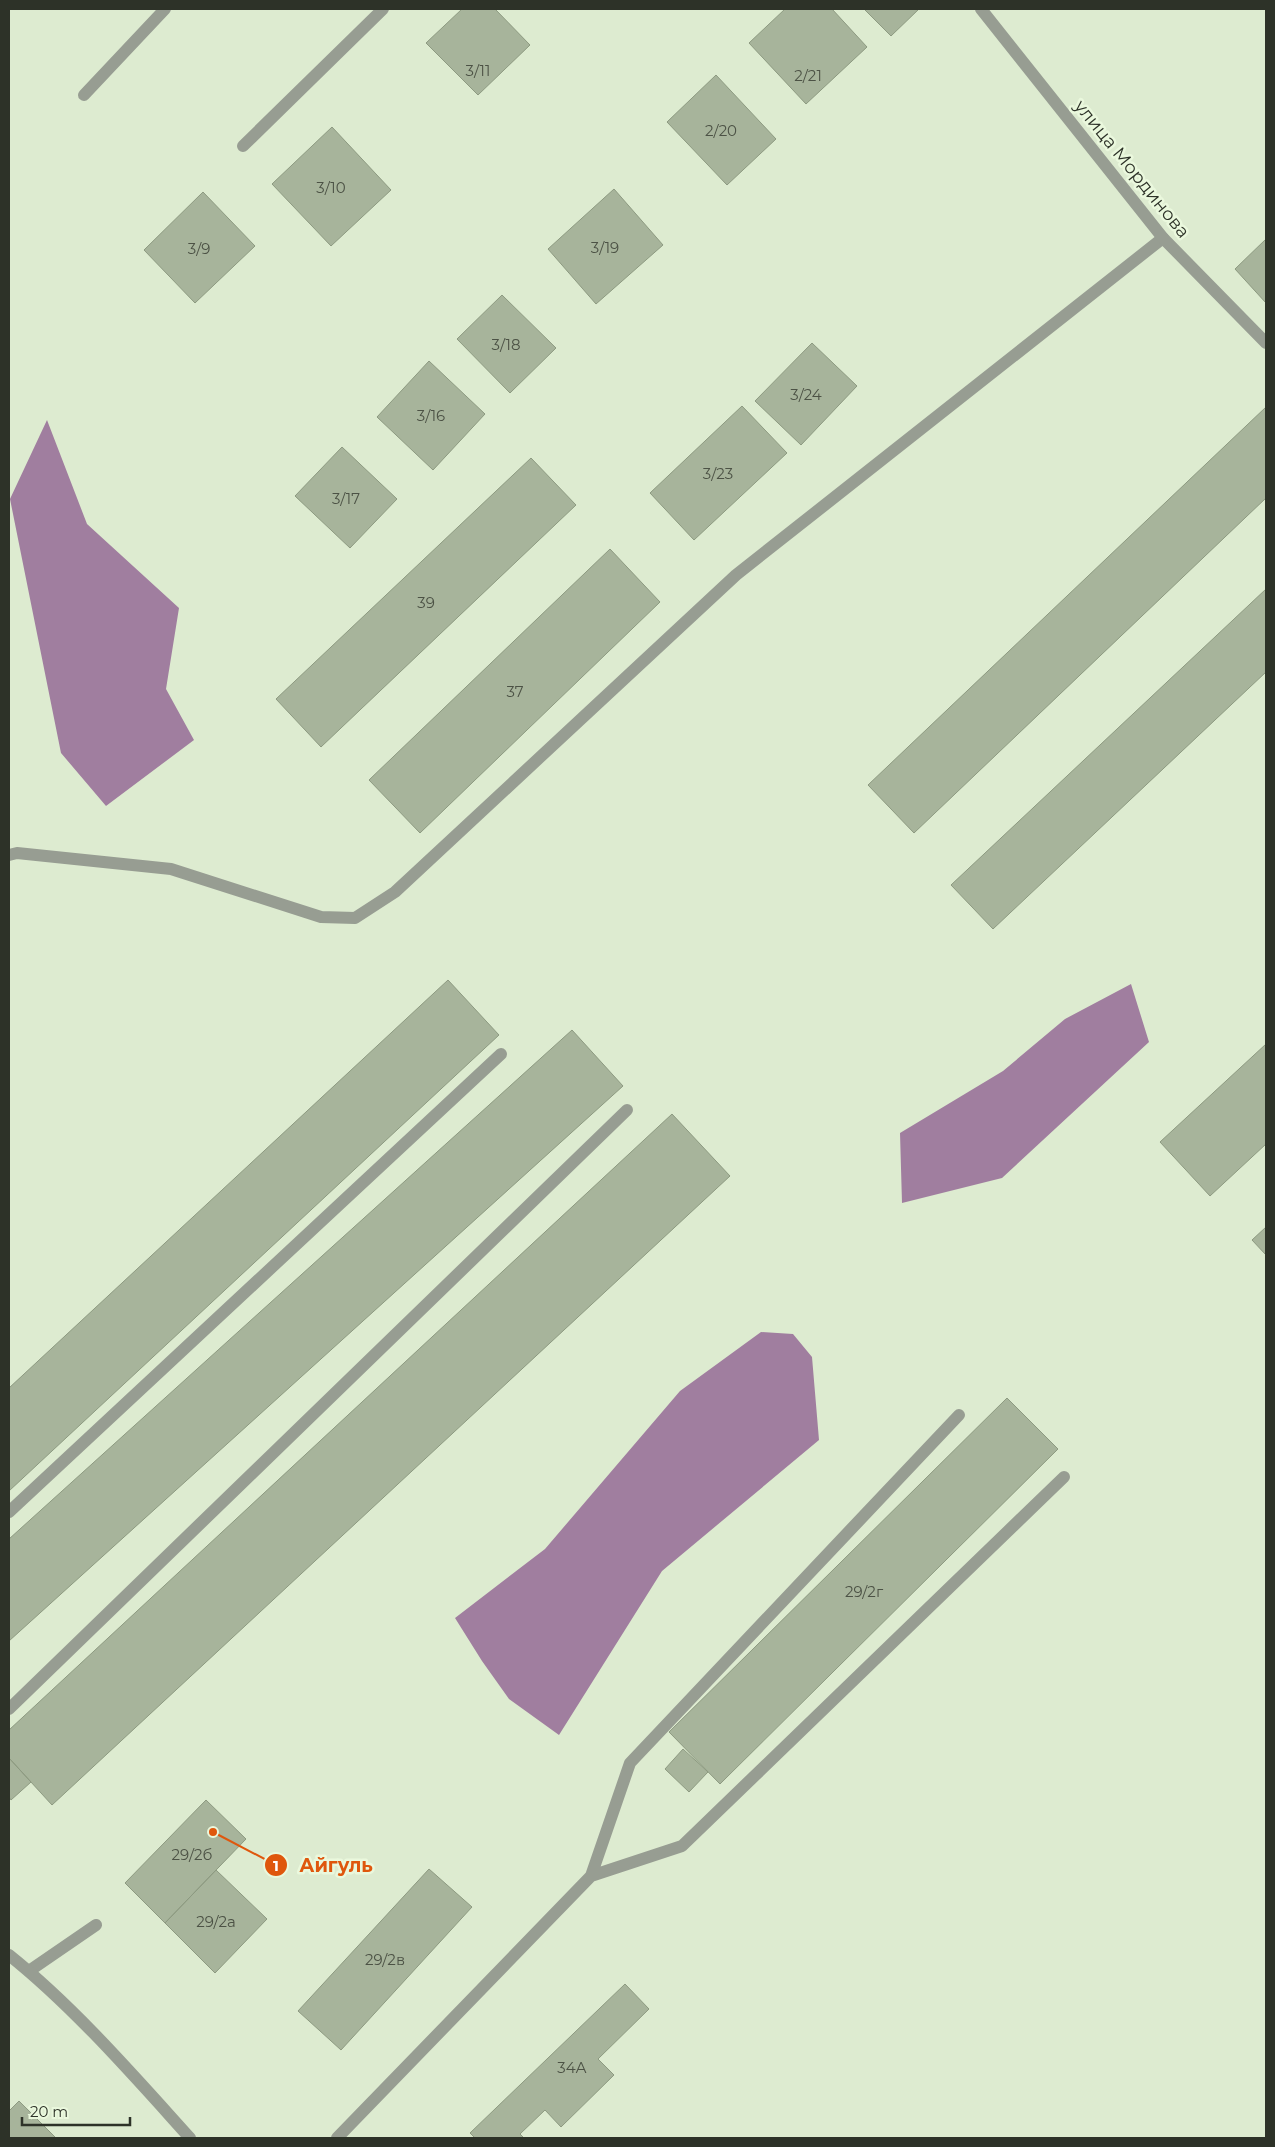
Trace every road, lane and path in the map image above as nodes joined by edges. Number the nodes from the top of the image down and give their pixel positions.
1 (164, 9) edge
2 (383, 9) edge
3 (980, 9) edge
4 (84, 95) dead end
5 (243, 146) dead end
6 (1163, 238) junction
7 (1266, 343) edge
8 (9, 855) edge
9 (501, 1054) dead end
10 (627, 1110) dead end
11 (959, 1415) dead end
12 (1064, 1477) dead end
13 (9, 1512) edge
14 (9, 1709) edge
15 (591, 1876) junction
16 (96, 1925) dead end
17 (9, 1955) edge
18 (29, 1971) junction
19 (190, 2138) edge
20 (337, 2138) edge

1 - 4 street
2 - 5 street
3 - 6 street, улица Мординова
6 - 7 street, улица Мординова
6 - 8 street
9 - 13 street
10 - 14 street
11 - 15 street
12 - 15 street
15 - 20 street
16 - 18 street
17 - 18 street
18 - 19 street

